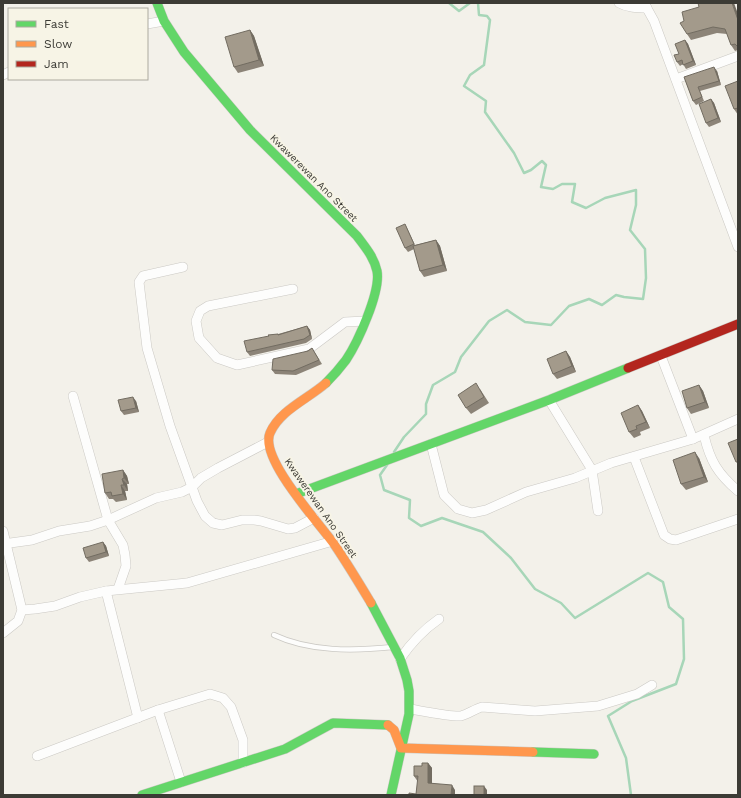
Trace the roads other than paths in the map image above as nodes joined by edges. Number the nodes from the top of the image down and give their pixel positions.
1 (157, 3) edge
2 (619, 3) edge
3 (645, 5) edge
4 (164, 21) junction
5 (148, 24) edge
6 (738, 56) edge
7 (676, 79) junction
8 (738, 247) edge
9 (183, 267) dead end
10 (293, 289) dead end
11 (365, 321) junction
12 (738, 324) edge
13 (661, 356) junction
14 (72, 396) dead end
15 (549, 400) junction
16 (738, 419) edge
17 (704, 435) junction
18 (693, 439) junction
19 (268, 442) junction
20 (431, 444) junction
21 (634, 457) junction
22 (592, 470) junction
23 (192, 487) junction
24 (738, 491) edge
25 (296, 494) junction
26 (598, 511) dead end
27 (314, 518) junction
28 (738, 519) edge
29 (108, 520) junction
30 (3, 531) edge
31 (333, 541) junction
32 (4, 544) edge
33 (118, 589) junction
34 (106, 591) junction
35 (22, 610) junction
36 (439, 619) dead end
37 (3, 633) edge
38 (274, 635) dead end
39 (395, 647) junction
40 (400, 659) junction
41 (652, 685) dead end
42 (410, 709) junction
43 (158, 710) junction
44 (138, 718) junction
45 (401, 748) junction
46 (594, 754) dead end
47 (37, 756) dead end
48 (243, 763) junction
49 (182, 782) junction
50 (142, 795) edge
51 (391, 795) edge

1 - 4 street, Kwawerewan Ano Street
2 - 3 street
3 - 7 street
4 - 5 street
4 - 11 street, Kwawerewan Ano Street
6 - 7 street
7 - 8 street
9 - 23 street
10 - 11 street
11 - 19 street, Kwawerewan Ano Street
12 - 13 street
13 - 15 street
13 - 18 street
14 - 29 street
15 - 20 street
15 - 22 street
16 - 17 street
17 - 18 street
17 - 24 street
18 - 21 street
19 - 23 street
19 - 25 street, Kwawerewan Ano Street
20 - 22 street
20 - 25 street
21 - 22 street
21 - 28 street
22 - 26 street
23 - 27 street
23 - 29 street
25 - 27 street, Kwawerewan Ano Street
27 - 31 street, Kwawerewan Ano Street
29 - 32 street
29 - 33 street
30 - 32 street
31 - 33 street
31 - 39 street, Kwawerewan Ano Street
32 - 35 street
33 - 34 street
34 - 35 street
34 - 44 street
35 - 37 street
36 - 40 street
38 - 39 lane
39 - 40 street, Kwawerewan Ano Street
40 - 42 street, Kwawerewan Ano Street
41 - 42 street
42 - 45 street, Kwawerewan Ano Street
43 - 44 street
43 - 48 street
43 - 49 street
44 - 47 street
45 - 46 street
45 - 48 street
45 - 51 street, Kwawerewan Ano Street
48 - 49 street
49 - 50 street

